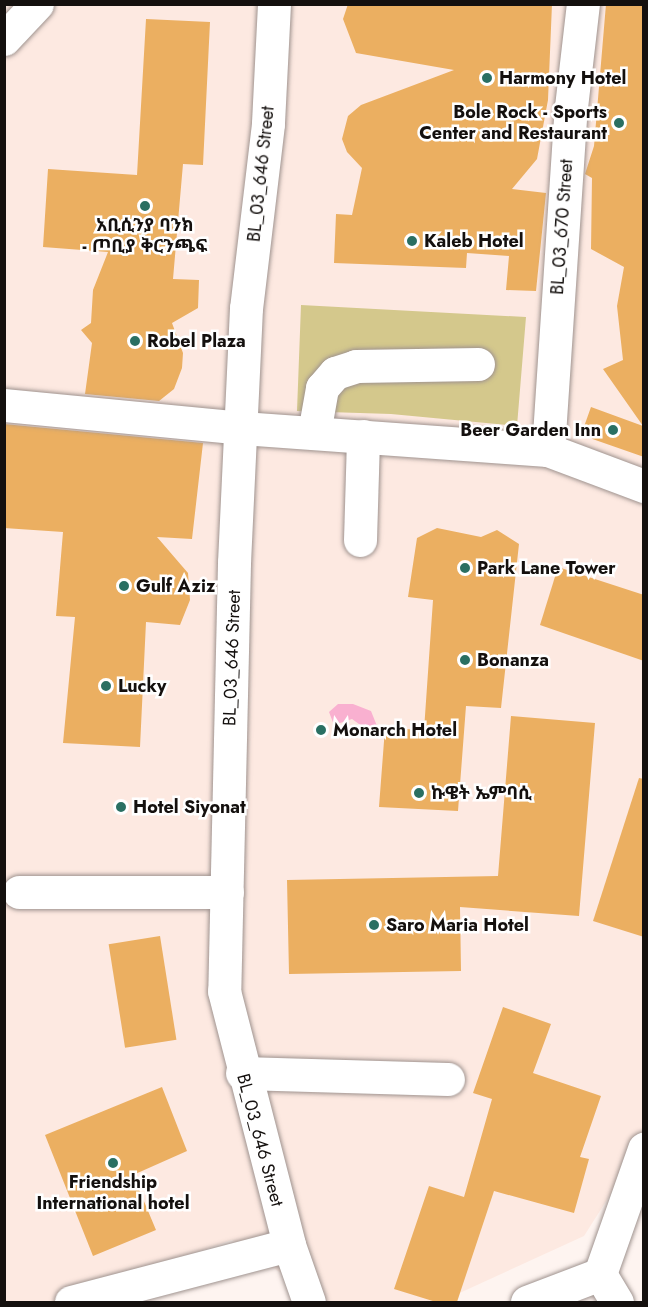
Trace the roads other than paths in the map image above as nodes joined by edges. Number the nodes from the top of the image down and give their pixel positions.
1 (37, 4) edge
2 (274, 4) edge
3 (584, 4) edge
4 (4, 39) edge
5 (478, 364) dead end
6 (4, 405) edge
7 (241, 428) junction
8 (314, 433) junction
9 (363, 436) junction
10 (548, 450) junction
11 (644, 486) edge
12 (360, 540) dead end
13 (19, 892) dead end
14 (227, 892) junction
15 (242, 1072) junction
16 (448, 1079) dead end
17 (644, 1149) edge
18 (288, 1245) junction
19 (600, 1274) junction
20 (71, 1302) edge
21 (309, 1302) edge
22 (527, 1302) edge
23 (617, 1302) edge

1 - 4 street
2 - 7 street, BL_03_646 Street
3 - 10 street, BL_03_670 Street
5 - 8 street
6 - 7 street
7 - 8 street
7 - 14 street, BL_03_646 Street
8 - 9 street
9 - 10 street
9 - 12 street
10 - 11 street
13 - 14 street
14 - 15 street, BL_03_646 Street
15 - 16 street
15 - 18 street, BL_03_646 Street
17 - 19 street
18 - 20 street
18 - 21 street, BL_03_646 Street
19 - 22 street
19 - 23 street

